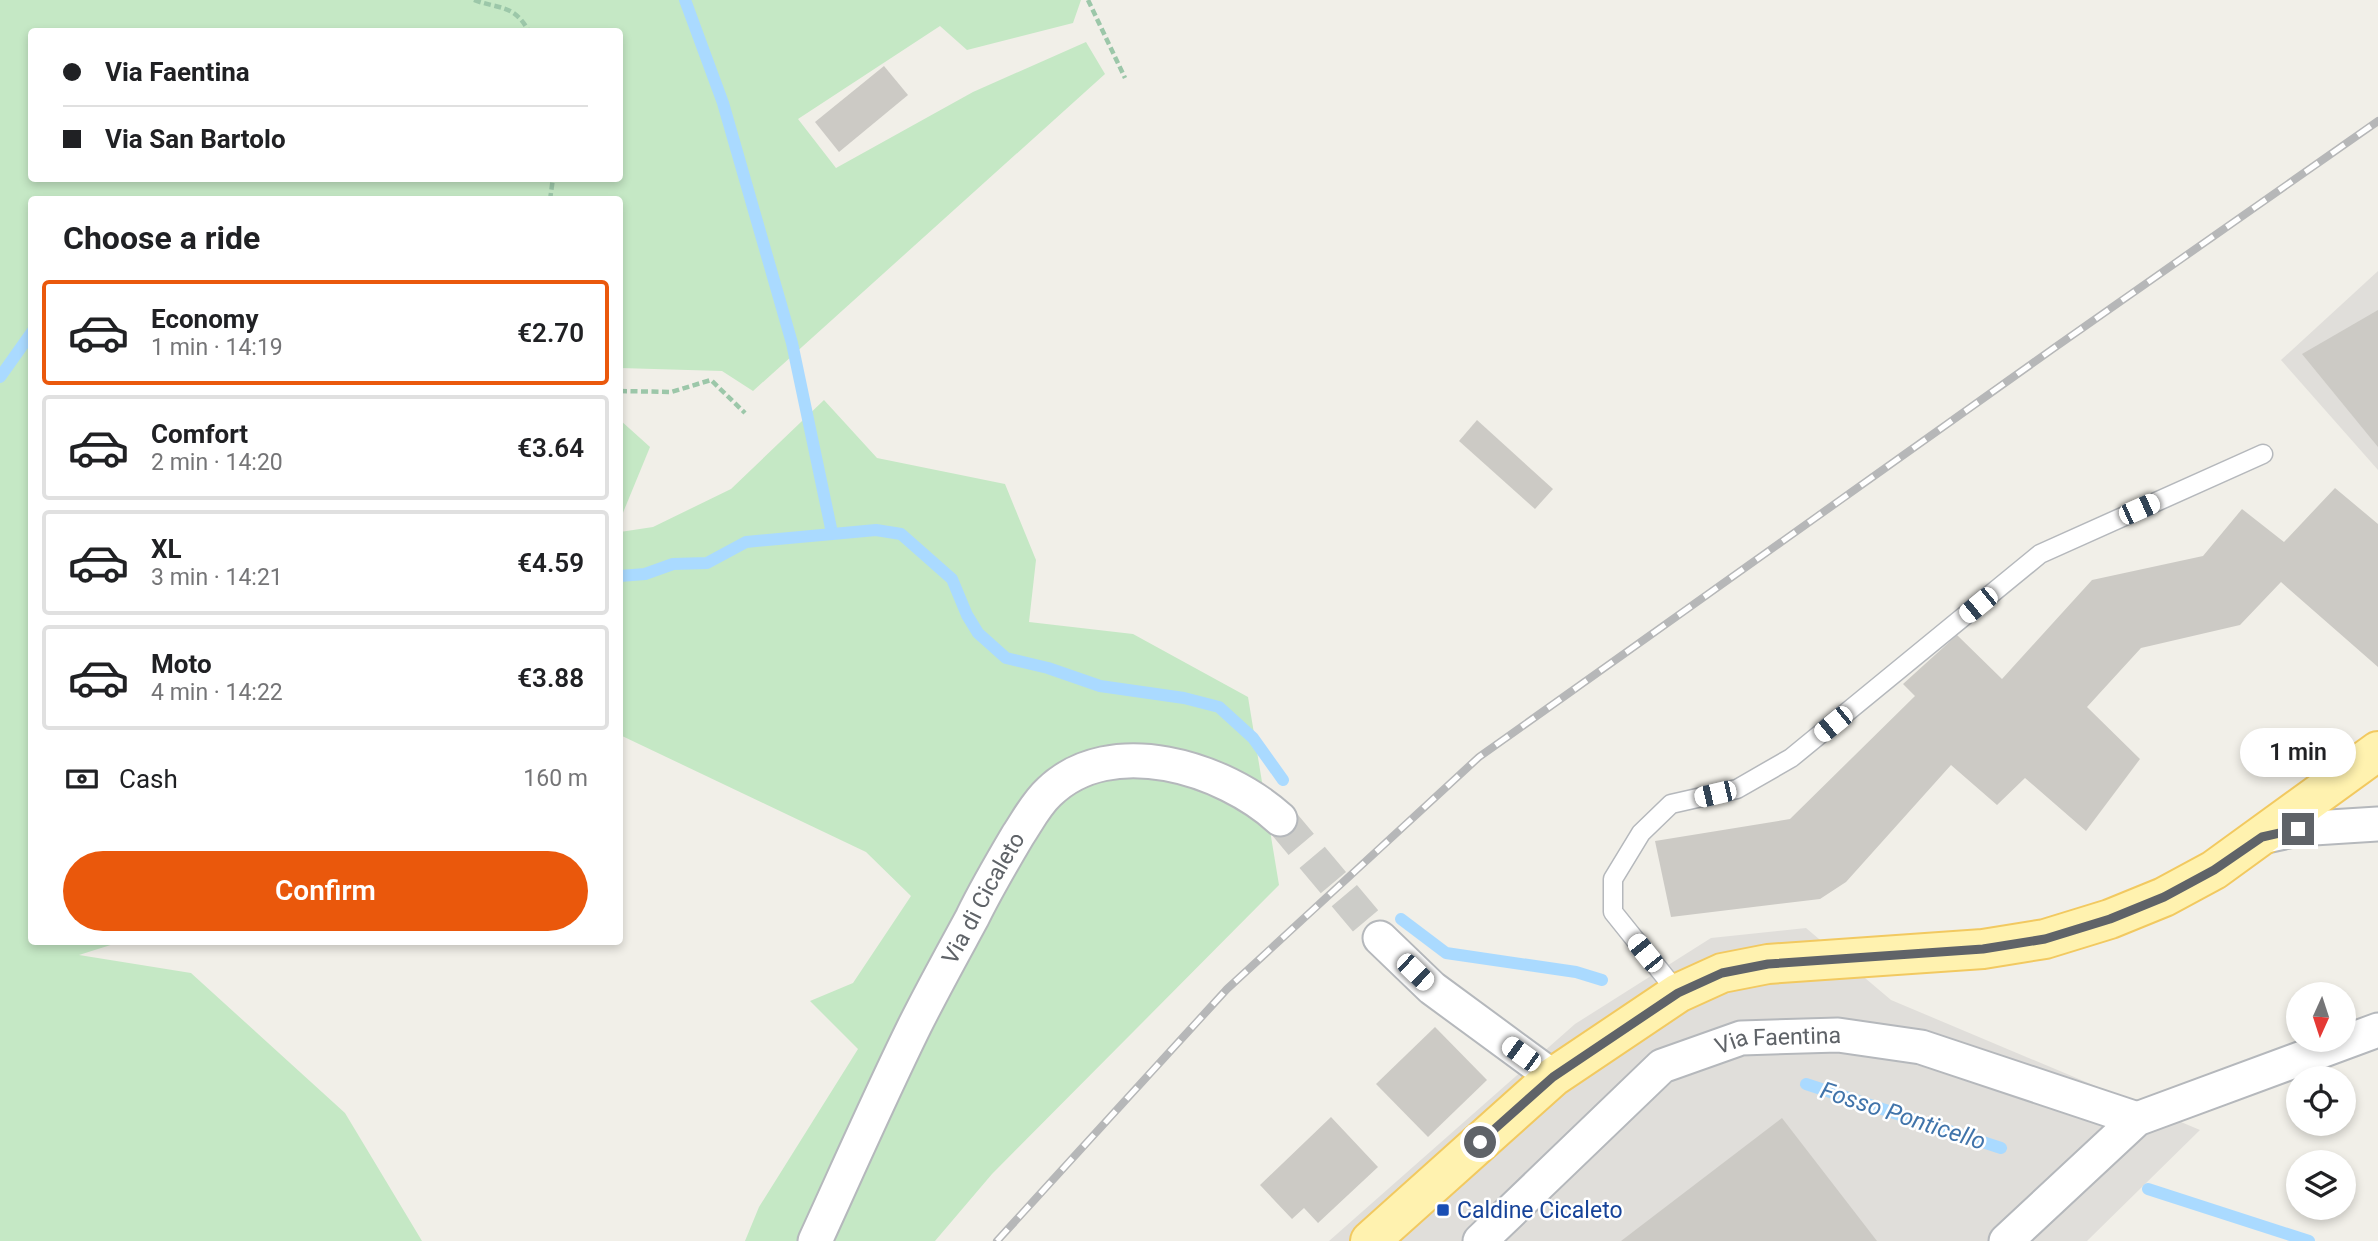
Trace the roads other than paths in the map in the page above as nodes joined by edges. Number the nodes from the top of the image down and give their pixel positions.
1 (2263, 454) dead end
2 (2378, 751) edge
3 (1280, 819) tunnel mouth
4 (2378, 824) edge
5 (2262, 837) junction
6 (1380, 938) tunnel mouth
7 (1678, 993) junction
8 (2378, 1030) edge
9 (1553, 1077) junction
10 (2137, 1119) junction
11 (815, 1241) edge
12 (1370, 1241) edge
13 (1480, 1241) edge
14 (2006, 1241) edge

1 - 7 lane
2 - 5 main road
3 - 11 street, Via di Cicaleto
4 - 5 street
5 - 7 main road
6 - 9 street
7 - 9 main road
8 - 10 street
9 - 12 main road
10 - 13 street, Via Faentina
10 - 14 street

